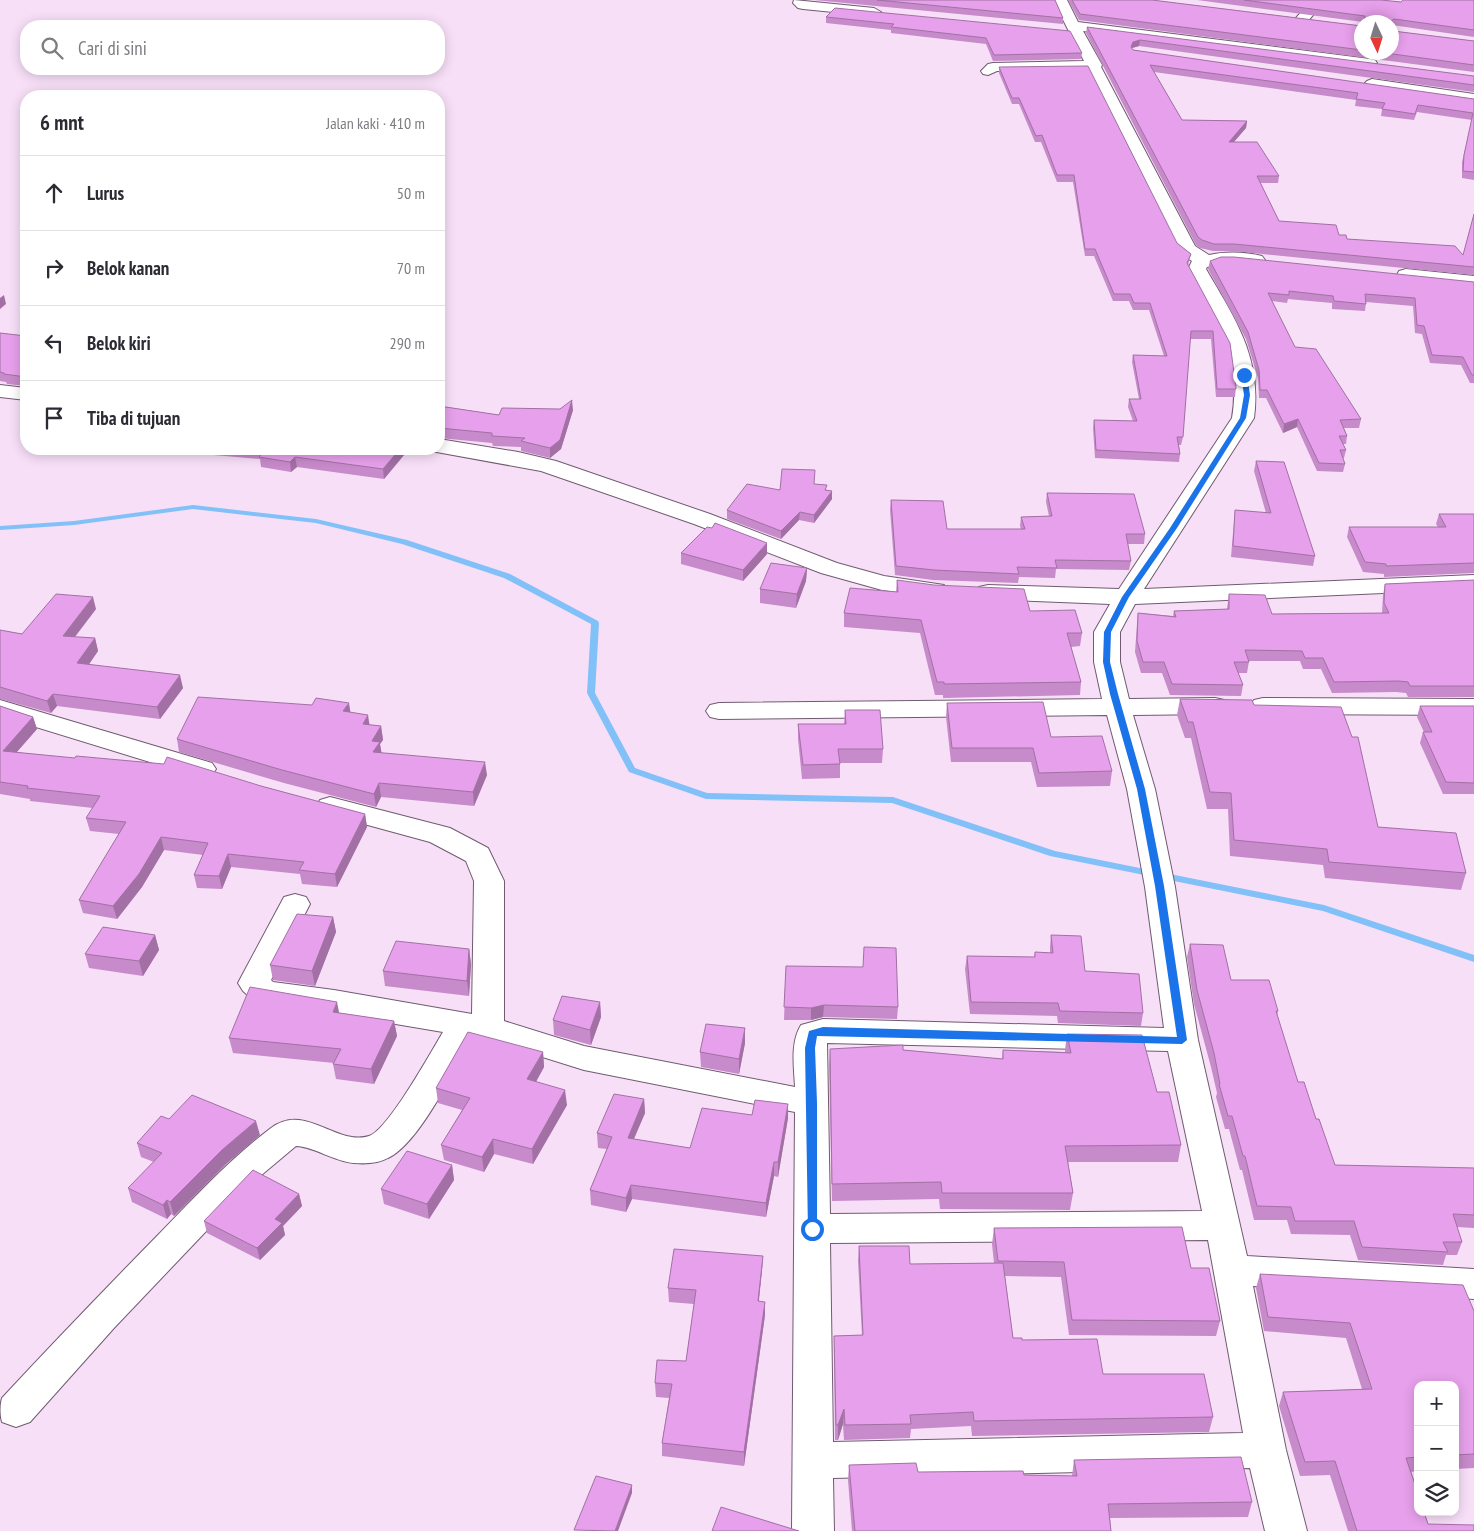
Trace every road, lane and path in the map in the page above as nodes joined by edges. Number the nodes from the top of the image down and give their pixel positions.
1 (801, 0) edge
2 (1060, 0) edge
3 (1319, 0) edge
4 (886, 13) edge
5 (1056, 30) edge
6 (1077, 34) junction
7 (1102, 47) edge
8 (1282, 58) junction
9 (1095, 65) junction
10 (1382, 65) edge
11 (988, 71) dead end
12 (1360, 83) edge
13 (1474, 99) edge
14 (1206, 260) junction
15 (1280, 263) edge
16 (1385, 274) edge
17 (1474, 282) edge
18 (0, 391) edge
19 (20, 393) edge
20 (445, 447) edge
21 (1474, 582) edge
22 (1126, 597) junction
23 (1117, 705) junction
24 (1474, 707) edge
25 (0, 708) edge
26 (719, 711) dead end
27 (228, 777) edge
28 (302, 799) edge
29 (295, 904) dead end
30 (476, 1027) junction
31 (1182, 1040) junction
32 (812, 1103) junction
33 (1223, 1225) junction
34 (812, 1229) junction
35 (1232, 1270) junction
36 (1474, 1284) edge
37 (16, 1410) dead end
38 (1266, 1450) junction
39 (812, 1460) junction
40 (813, 1531) edge
41 (1286, 1531) edge

1 - 4 street
2 - 6 street
3 - 8 street
5 - 6 street
6 - 7 street
6 - 8 street
6 - 9 street
8 - 10 street
9 - 11 street
9 - 14 street
12 - 13 street
14 - 15 street
14 - 22 street
16 - 17 street
18 - 19 street
20 - 22 street
21 - 22 street
22 - 23 street
23 - 24 street
23 - 26 street
23 - 31 street
25 - 27 street
28 - 30 street
29 - 30 street
30 - 32 street
30 - 37 street
31 - 32 street
31 - 33 street
32 - 34 street
33 - 34 street
33 - 35 street
34 - 39 street
35 - 36 street
35 - 38 street
38 - 39 street
38 - 41 street
39 - 40 street

